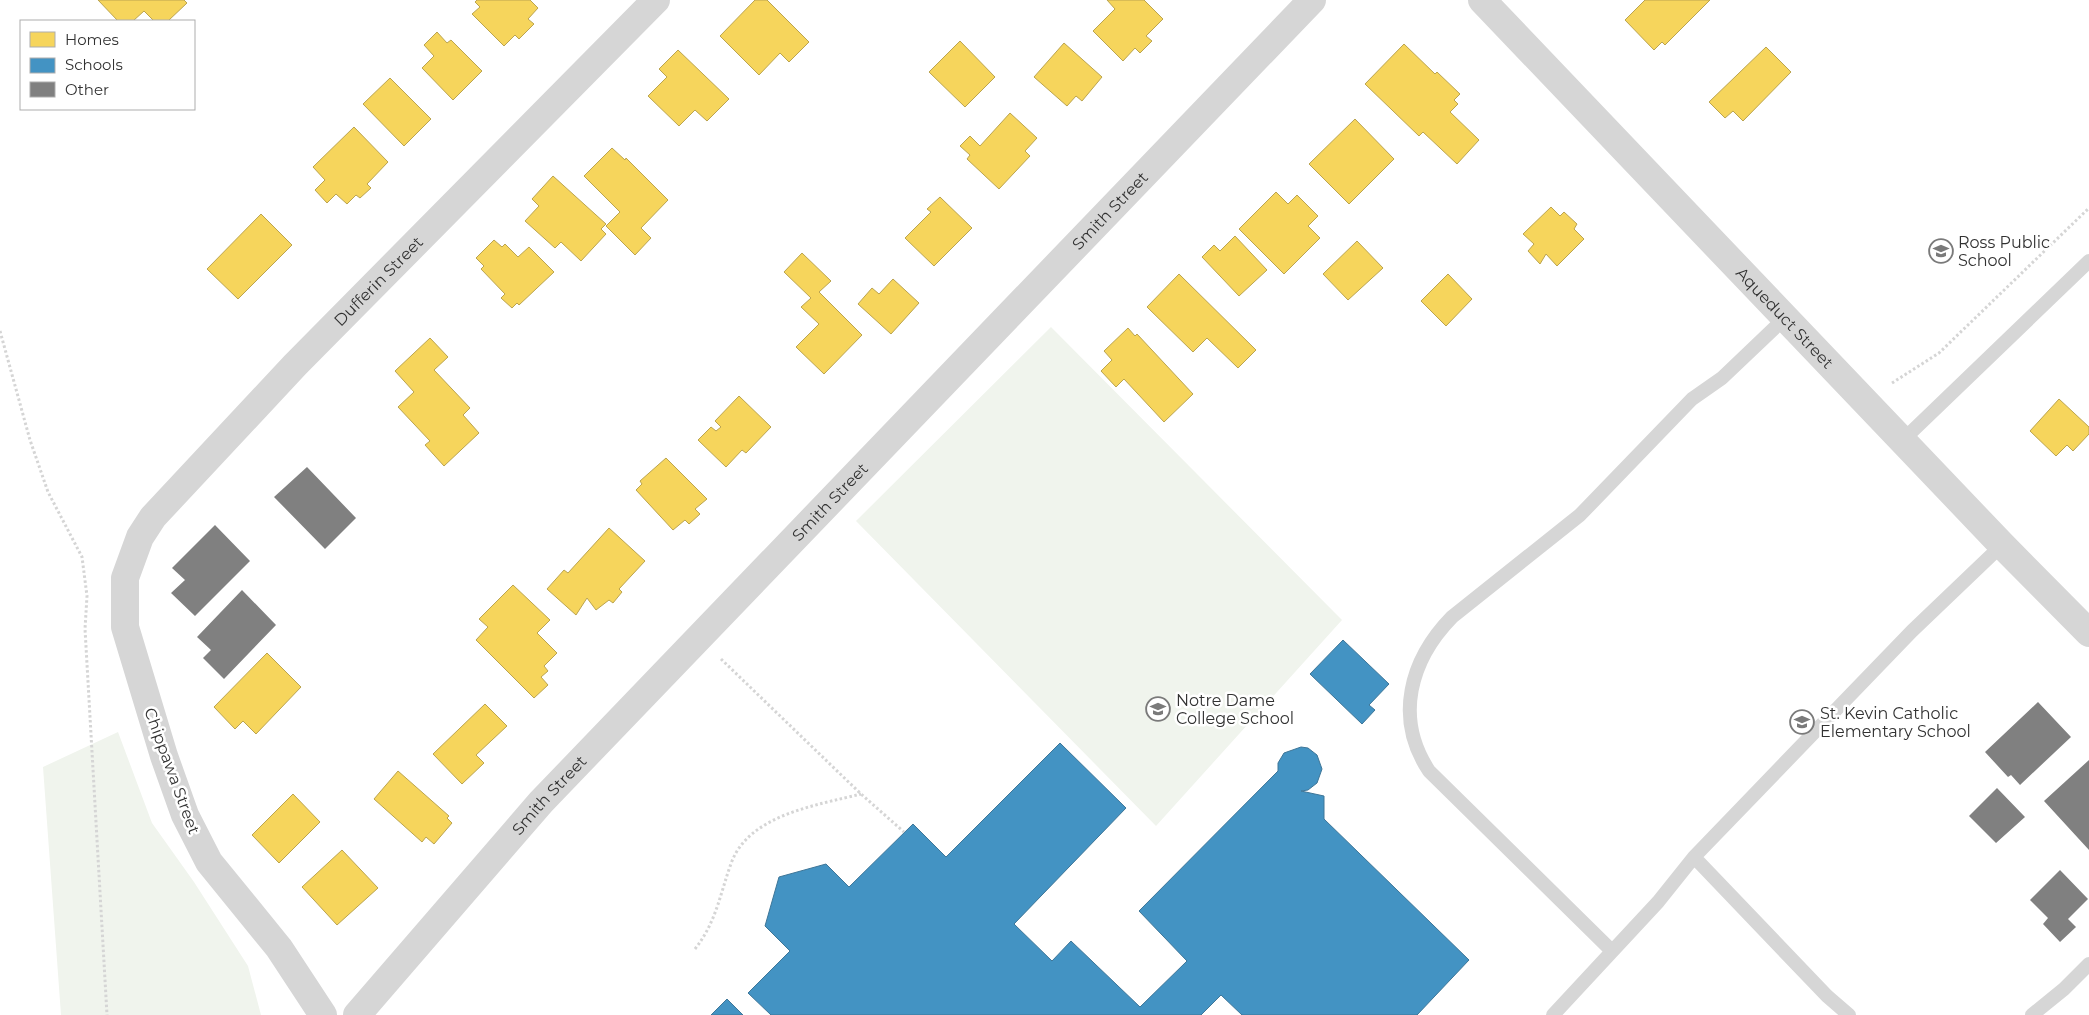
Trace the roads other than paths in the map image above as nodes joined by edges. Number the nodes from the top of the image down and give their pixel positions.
1 (656, 0) edge
2 (1312, 0) edge
3 (1482, 0) edge
4 (2089, 261) edge
5 (1785, 318) junction
6 (1903, 440) junction
7 (2002, 545) junction
8 (124, 578) joint
9 (2089, 633) edge
10 (1694, 857) junction
11 (1612, 951) junction
12 (2089, 964) edge
13 (324, 1015) edge
14 (356, 1015) edge
15 (1553, 1015) edge
16 (1849, 1015) edge
17 (2032, 1015) edge

1 - 8 street, Dufferin Street
2 - 14 street, Smith Street
3 - 5 street, Aqueduct Street
4 - 6 lane
5 - 6 street, Aqueduct Street
5 - 11 lane
6 - 7 street, Aqueduct Street
7 - 9 street, Aqueduct Street
7 - 10 lane
8 - 13 street, Chippawa Street
10 - 11 lane
10 - 16 lane
11 - 15 lane
12 - 17 lane

